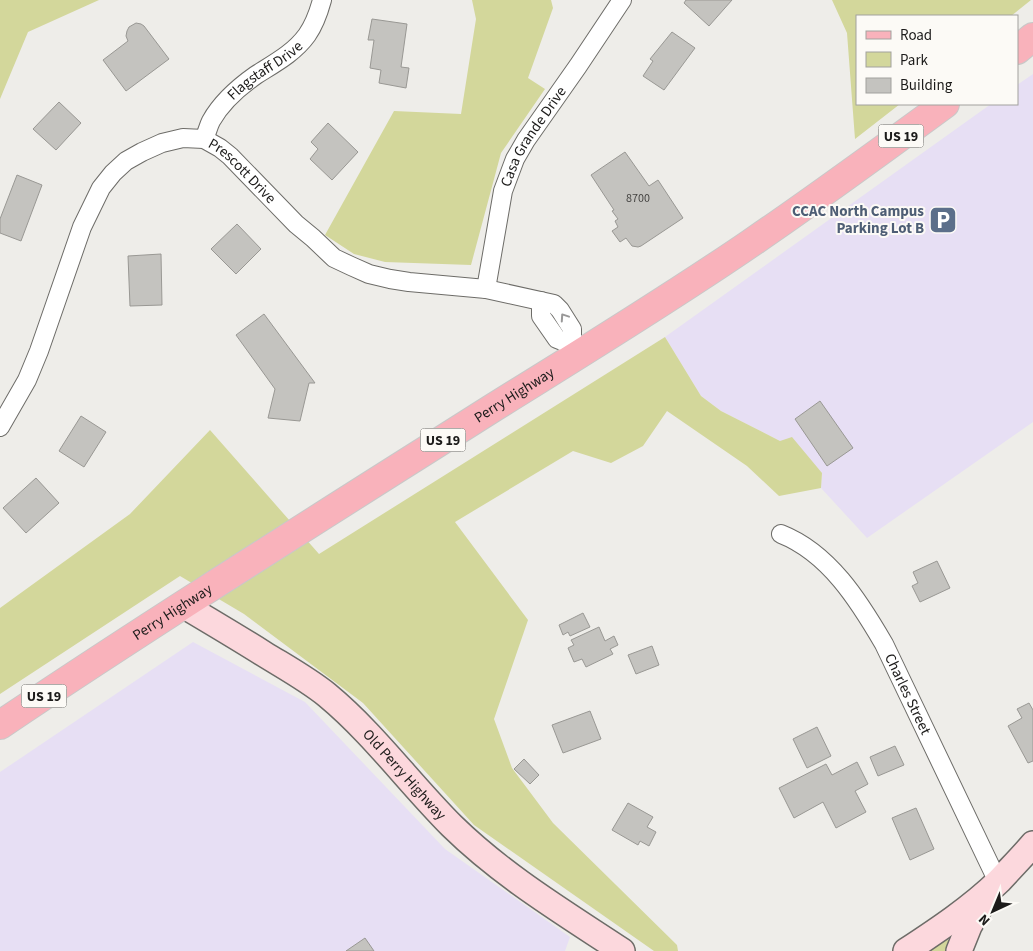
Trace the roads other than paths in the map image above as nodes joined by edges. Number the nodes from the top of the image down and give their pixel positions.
1 (322, 0) edge
2 (622, 0) edge
3 (1033, 37) edge
4 (1018, 49) edge
5 (944, 105) edge
6 (204, 139) junction
7 (486, 289) junction
8 (575, 350) junction
9 (0, 427) edge
10 (781, 534) dead end
11 (183, 605) junction
12 (0, 725) edge
13 (1033, 844) edge
14 (998, 882) junction
15 (622, 951) edge
16 (906, 951) edge
17 (959, 951) edge

1 - 6 street, Flagstaff Drive
2 - 7 street, Casa Grande Drive
3 - 4 main road
5 - 8 main road, Perry Highway / US 19
6 - 7 street, Prescott Drive
6 - 9 street, Prescott Drive
7 - 8 street, Prescott Drive
8 - 11 main road, Perry Highway / US 19
10 - 14 street, Charles Street
11 - 12 main road, Perry Highway / US 19
11 - 15 street, Old Perry Highway
13 - 14 street
14 - 16 street
14 - 17 street

